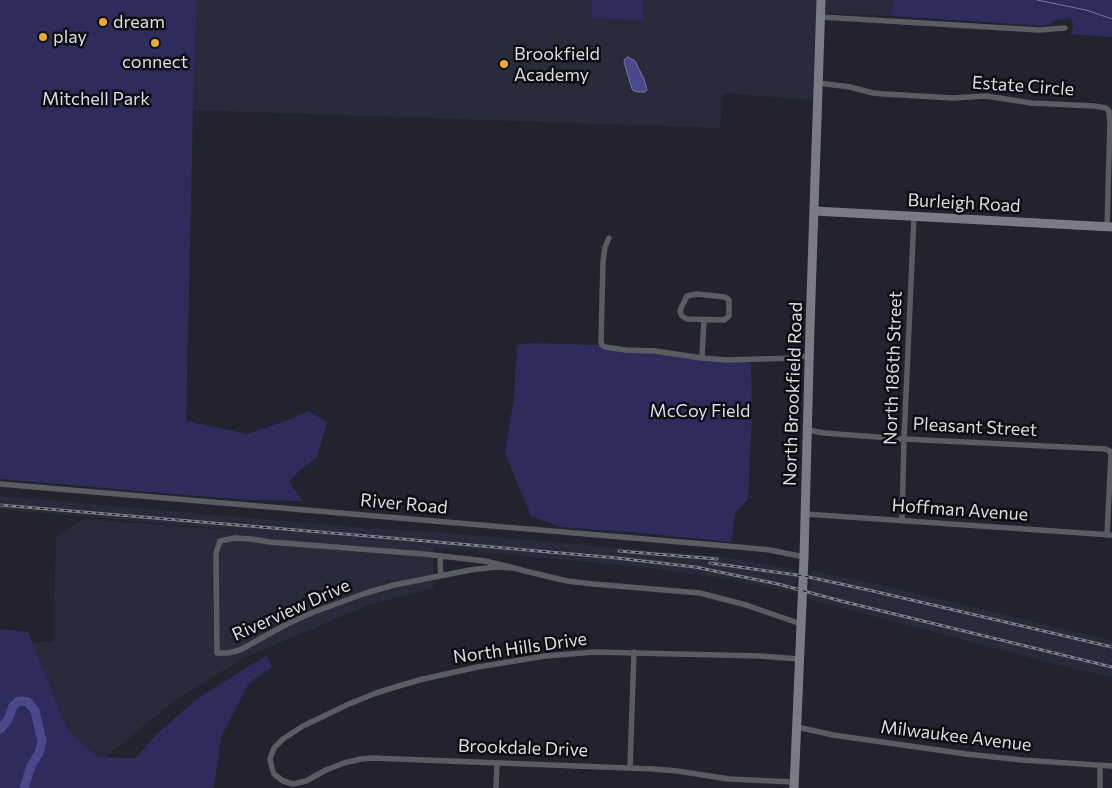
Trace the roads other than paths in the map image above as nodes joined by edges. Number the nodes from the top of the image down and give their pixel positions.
1 (821, 0) edge
2 (821, 17) junction
3 (1065, 28) dead end
4 (819, 83) junction
5 (815, 211) junction
6 (914, 216) junction
7 (1109, 227) edge
8 (608, 238) dead end
9 (704, 320) junction
10 (810, 355) junction
11 (702, 358) junction
12 (808, 430) junction
13 (904, 439) junction
14 (0, 484) edge
15 (805, 514) junction
16 (902, 521) junction
17 (1110, 535) edge
18 (441, 556) junction
19 (804, 557) junction
20 (514, 568) junction
21 (441, 576) junction
22 (801, 624) junction
23 (634, 652) junction
24 (799, 659) junction
25 (797, 727) junction
26 (270, 759) joint
27 (497, 763) junction
28 (1100, 766) junction
29 (1112, 766) edge
30 (630, 767) junction
31 (794, 785) edge
32 (496, 788) edge
33 (1100, 788) edge

1 - 2 street, North Brookfield Road
2 - 3 street
2 - 4 street, North Brookfield Road
4 - 5 street, North Brookfield Road
4 - 7 street, Estate Circle
5 - 6 street, Burleigh Road
5 - 10 street, North Brookfield Road
6 - 7 street, Burleigh Road
6 - 13 street, North 186th Street
8 - 11 street
9 - 9 street
9 - 11 street
10 - 11 street
10 - 12 street, North Brookfield Road
12 - 13 street, Pleasant Street
12 - 15 street, North Brookfield Road
13 - 16 street, North 186th Street
13 - 17 street, Pleasant Street
14 - 19 street, River Road
15 - 16 street, Hoffman Avenue
15 - 19 street, North Brookfield Road
16 - 17 street, Hoffman Avenue
18 - 20 street, Riverview Drive
18 - 21 street
18 - 21 street, Riverview Drive
19 - 22 street, North Brookfield Road
20 - 21 street, Riverview Drive
20 - 22 street, Riverview Drive
22 - 24 street, North Brookfield Road
23 - 24 street, North Hills Drive
23 - 26 street, North Hills Drive
23 - 30 street
24 - 25 street, North Brookfield Road
25 - 28 street, Milwaukee Avenue
25 - 31 street, North Brookfield Road
26 - 27 street, Brookdale Drive
27 - 30 street, Brookdale Drive
27 - 32 street
28 - 29 street, Milwaukee Avenue
28 - 33 street
30 - 31 street, Brookdale Drive

